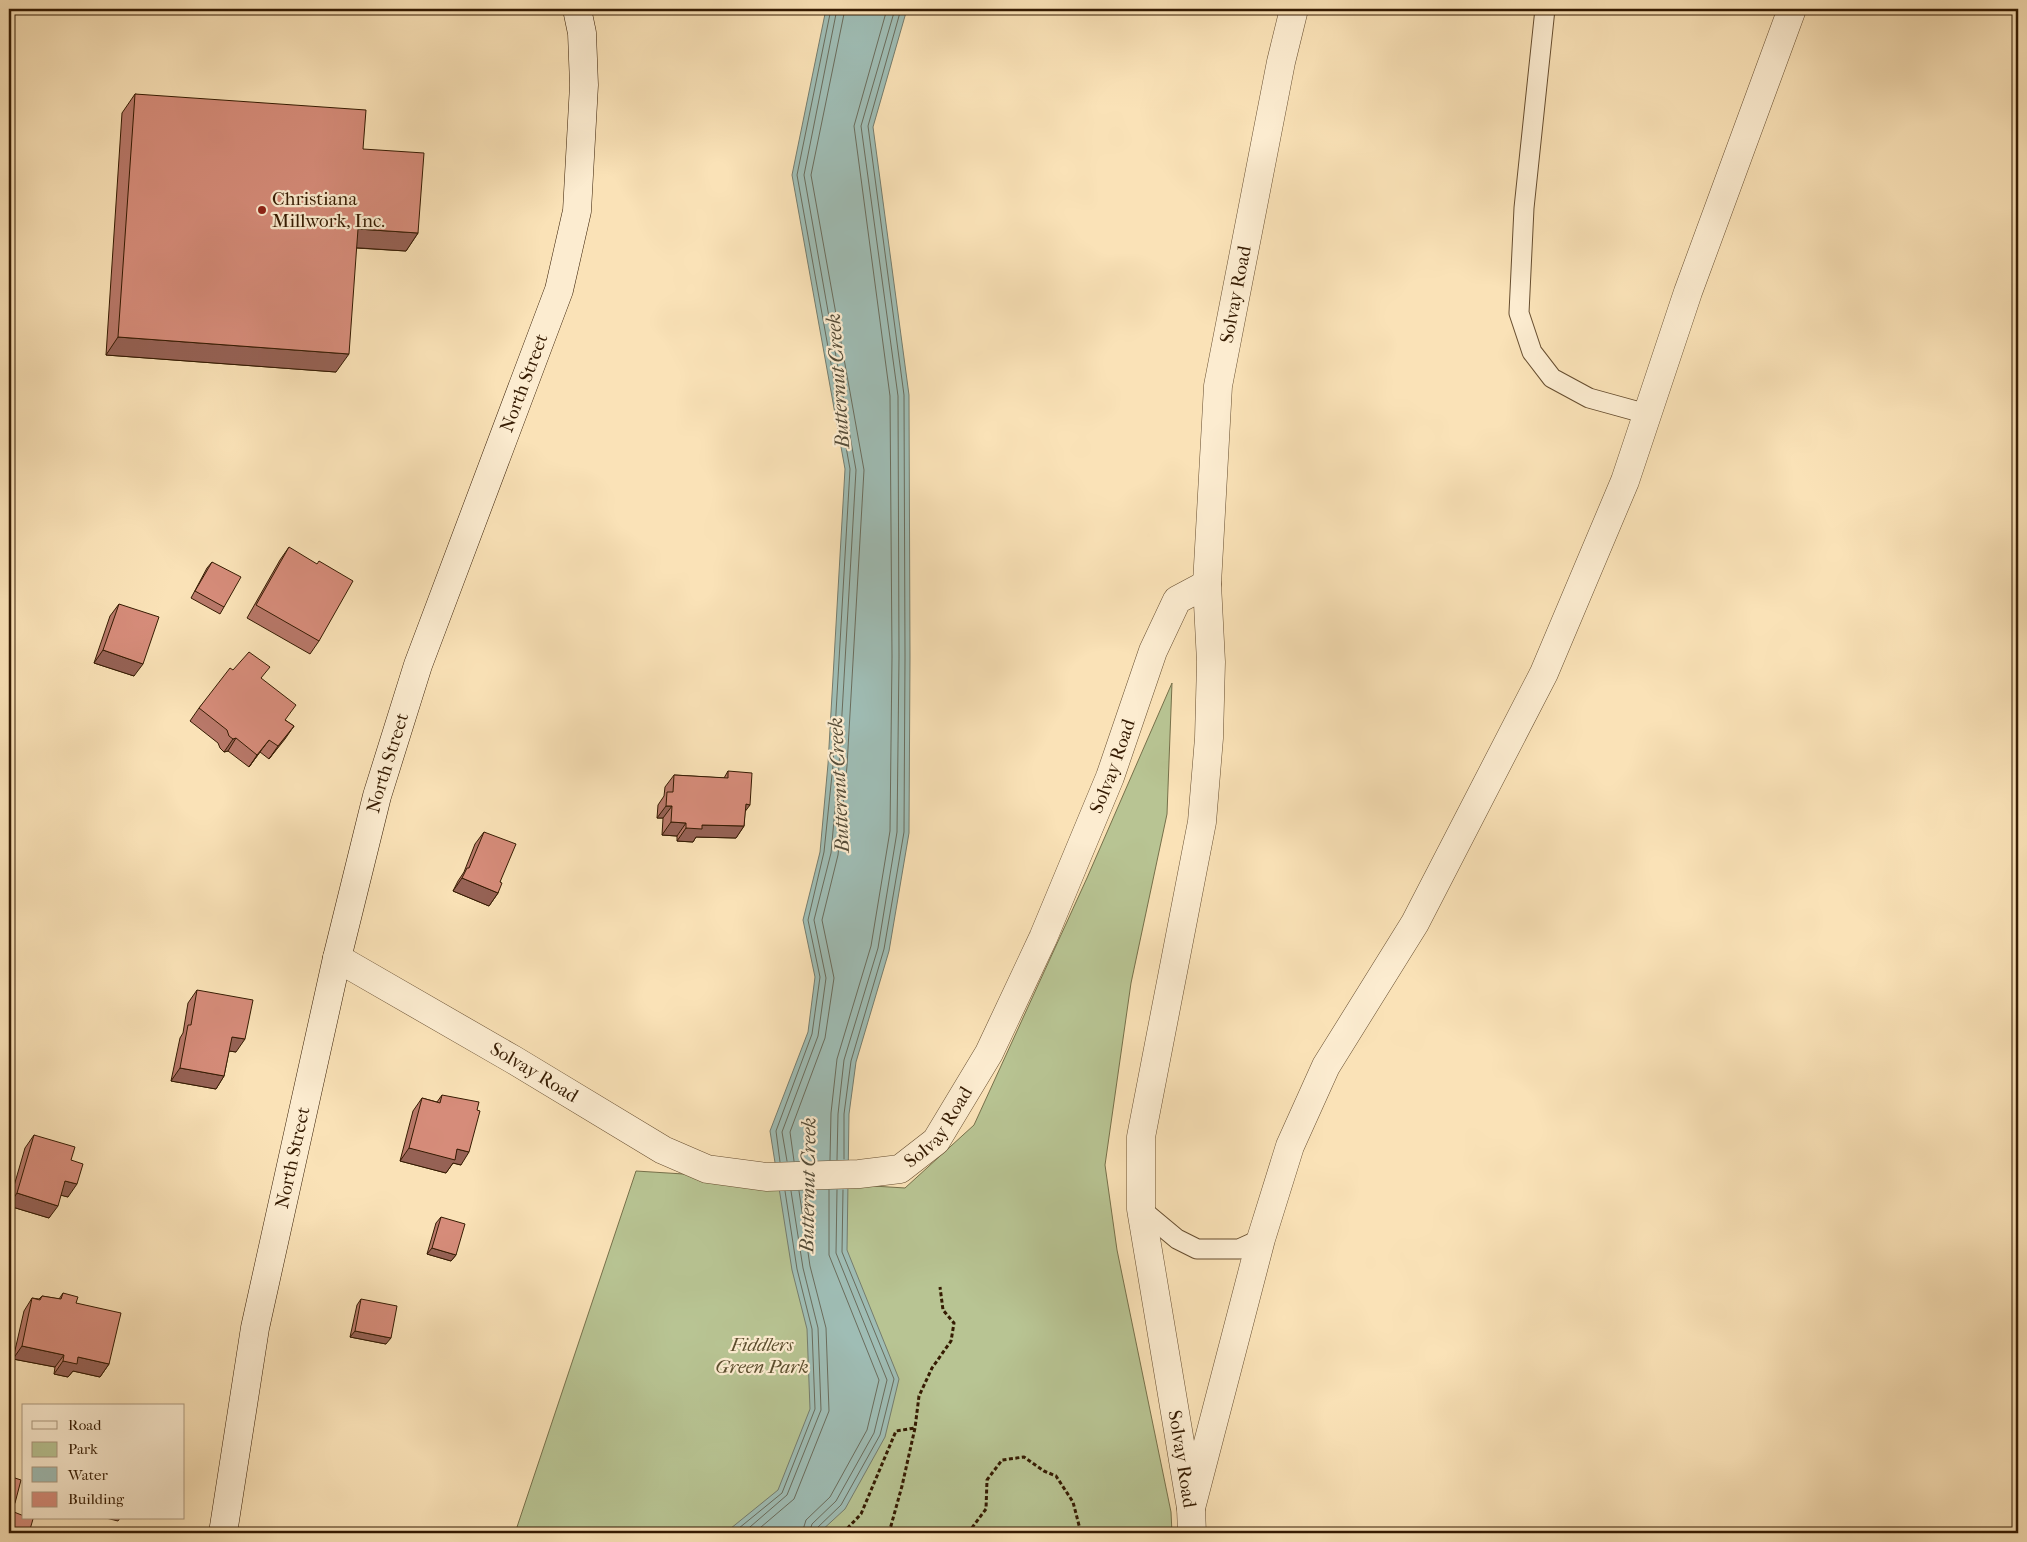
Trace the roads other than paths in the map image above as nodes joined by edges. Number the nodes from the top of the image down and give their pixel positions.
1 (577, 9) edge
2 (1294, 9) edge
3 (1545, 9) edge
4 (1792, 9) edge
5 (1647, 414) junction
6 (1207, 584) junction
7 (337, 958) junction
8 (1141, 1209) junction
9 (1262, 1239) junction
10 (1192, 1521) edge
11 (223, 1533) edge

1 - 7 street, North Street
2 - 6 street, Solvay Road
3 - 5 lane
4 - 5 street
5 - 9 street
6 - 7 street, Solvay Road
6 - 8 street, Solvay Road
7 - 11 street, North Street
8 - 9 lane
8 - 10 street, Solvay Road
9 - 10 street

